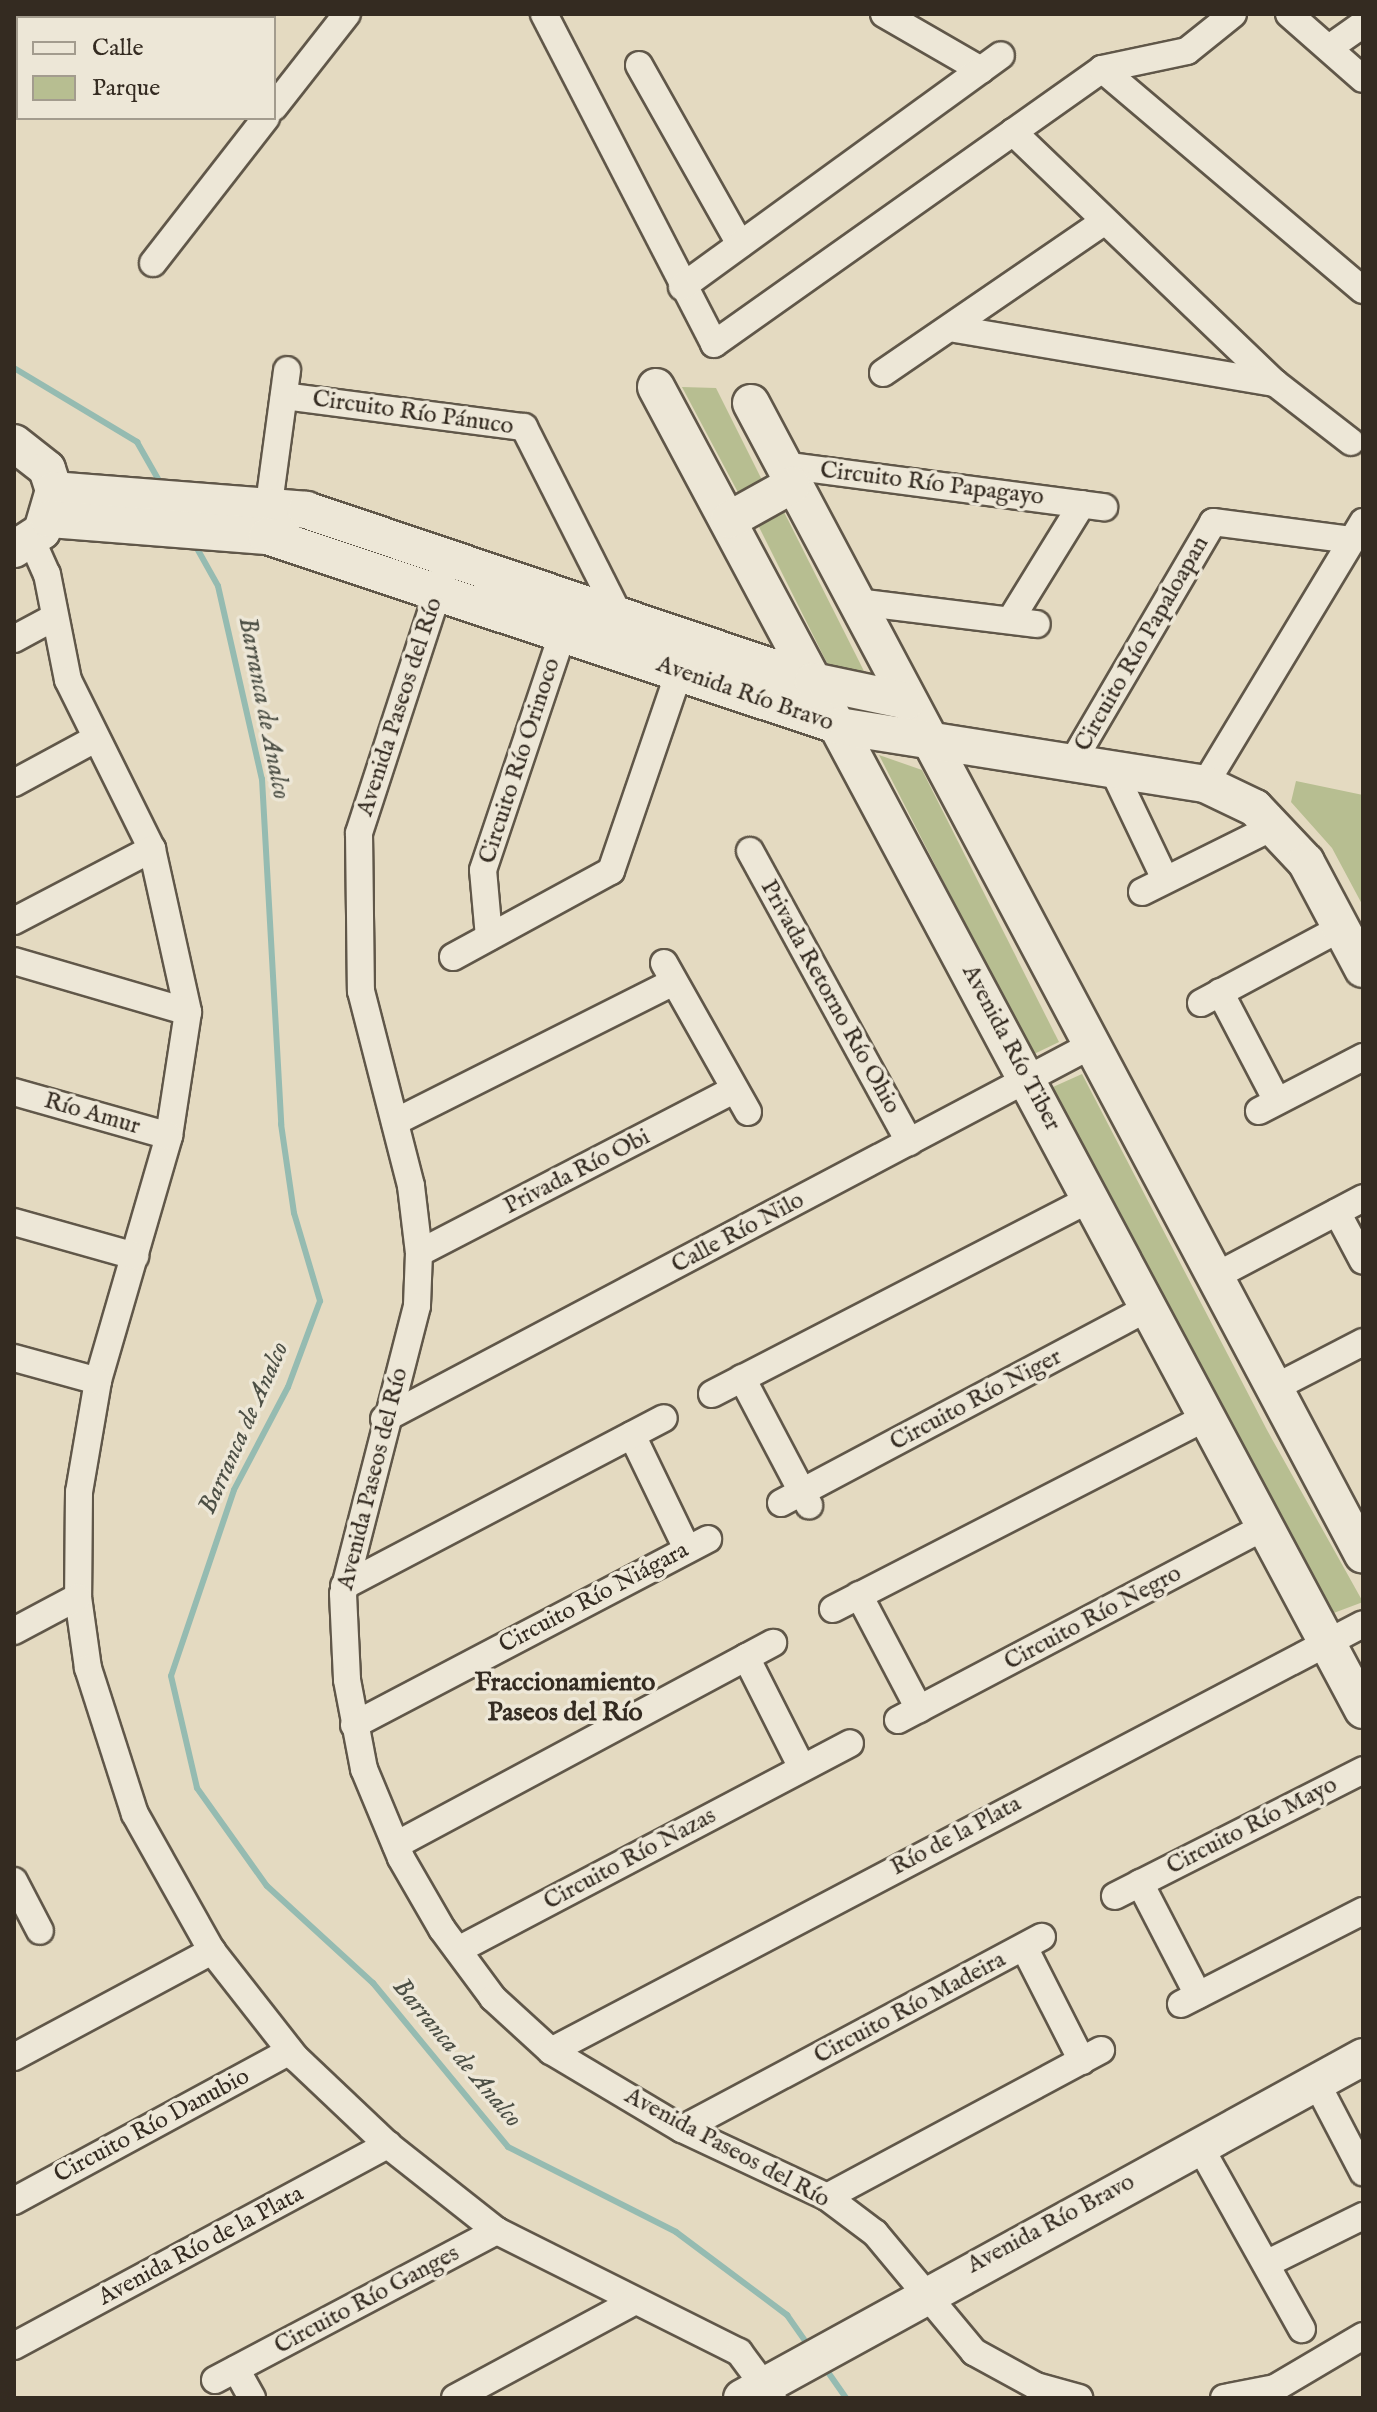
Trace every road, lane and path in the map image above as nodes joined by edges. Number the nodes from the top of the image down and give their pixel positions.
1 (347, 14) edge
2 (544, 14) edge
3 (884, 14) edge
4 (1233, 14) edge
5 (1289, 14) edge
6 (1363, 24) edge
7 (1329, 48) junction
8 (639, 65) dead end
9 (1102, 69) junction
10 (1363, 79) edge
11 (276, 104) edge
12 (264, 120) edge
13 (1013, 132) junction
14 (1101, 224) junction
15 (740, 244) junction
16 (153, 263) dead end
17 (682, 287) junction
18 (1363, 290) edge
19 (955, 329) junction
20 (883, 373) dead end
21 (1275, 383) junction
22 (656, 387) dead end
23 (751, 403) dead end
24 (1351, 442) dead end
25 (14, 443) edge
26 (788, 475) junction
27 (269, 504) junction
28 (133, 511) junction
29 (729, 520) junction
30 (37, 525) edge
31 (1357, 531) edge
32 (443, 575) junction
33 (857, 602) junction
34 (619, 615) junction
35 (53, 618) junction
36 (1011, 619) junction
37 (1037, 624) dead end
38 (563, 632) junction
39 (14, 639) edge
40 (679, 672) junction
41 (813, 681) junction
42 (907, 701) junction
43 (839, 726) junction
44 (95, 739) junction
45 (928, 743) junction
46 (1073, 761) junction
47 (1112, 768) junction
48 (14, 783) edge
49 (1205, 784) junction
50 (1275, 826) junction
51 (152, 849) junction
52 (750, 851) dead end
53 (1165, 879) junction
54 (1142, 892) dead end
55 (14, 921) edge
56 (1341, 928) junction
57 (489, 937) junction
58 (453, 957) dead end
59 (14, 961) edge
60 (1363, 969) edge
61 (188, 1012) junction
62 (1092, 1045) junction
63 (1363, 1057) edge
64 (1028, 1078) junction
65 (14, 1092) edge
66 (395, 1122) junction
67 (169, 1136) junction
68 (909, 1142) junction
69 (1092, 1198) junction
70 (1363, 1198) edge
71 (1337, 1212) junction
72 (14, 1222) edge
73 (419, 1253) junction
74 (135, 1256) junction
75 (1363, 1261) edge
76 (1214, 1277) junction
77 (1150, 1307) junction
78 (1363, 1342) edge
79 (14, 1358) edge
80 (742, 1378) junction
81 (98, 1381) junction
82 (1274, 1388) junction
83 (712, 1394) dead end
84 (1208, 1416) junction
85 (664, 1418) dead end
86 (384, 1419) junction
87 (632, 1435) junction
88 (1266, 1526) junction
89 (1363, 1555) edge
90 (344, 1586) junction
91 (859, 1595) junction
92 (78, 1597) junction
93 (833, 1609) dead end
94 (1363, 1624) edge
95 (14, 1631) edge
96 (1327, 1641) junction
97 (773, 1643) dead end
98 (746, 1657) junction
99 (1363, 1710) edge
100 (354, 1725) junction
101 (850, 1743) dead end
102 (802, 1768) junction
103 (1363, 1770) edge
104 (396, 1845) junction
105 (14, 1881) edge
106 (1140, 1883) junction
107 (1115, 1896) dead end
108 (21, 1910) edge
109 (1363, 1911) edge
110 (40, 1931) dead end
111 (458, 1950) junction
112 (212, 1951) junction
113 (290, 2051) junction
114 (551, 2051) junction
115 (14, 2057) edge
116 (1363, 2057) edge
117 (1316, 2082) junction
118 (682, 2129) junction
119 (388, 2145) junction
120 (1199, 2145) junction
121 (1363, 2172) edge
122 (827, 2197) junction
123 (14, 2201) edge
124 (1363, 2216) edge
125 (497, 2231) junction
126 (1266, 2264) junction
127 (912, 2299) junction
128 (635, 2301) junction
129 (1302, 2329) dead end
130 (1363, 2336) edge
131 (14, 2346) edge
132 (767, 2388) edge
133 (252, 2398) edge
134 (455, 2398) edge
135 (1079, 2398) edge
136 (1224, 2398) edge

1 - 11 street
2 - 17 street
3 - 15 street
4 - 9 street
5 - 7 street
6 - 7 street
7 - 10 street
8 - 15 street
9 - 13 street
9 - 18 street
12 - 16 street
13 - 14 street
13 - 17 street
14 - 19 street
14 - 21 street
15 - 17 street
19 - 20 street
19 - 21 street
21 - 24 street
22 - 29 street, Avenida Río Tiber
23 - 26 street
25 - 30 street
26 - 29 street
26 - 33 street
26 - 36 street, Circuito Río Papagayo
27 - 28 street, Avenida Río Bravo
27 - 32 street, Avenida Río Bravo
27 - 34 street, Circuito Río Pánuco
28 - 30 street, Avenida Río Bravo
28 - 32 street, Avenida Río Bravo
29 - 41 street, Avenida Río Tiber
30 - 35 street
31 - 46 street, Circuito Río Papaloapan
31 - 49 street, Circuito Río Papaloapan
32 - 34 street, Avenida Río Bravo
32 - 38 street, Avenida Río Bravo
32 - 66 street, Avenida Paseos del Río
33 - 36 street
33 - 42 street
34 - 41 street, Avenida Río Bravo
35 - 39 street
35 - 44 street
36 - 37 street
38 - 40 street, Avenida Río Bravo
38 - 57 street, Circuito Río Orinoco
40 - 43 street, Avenida Río Bravo
40 - 57 street
41 - 42 street, Avenida Río Bravo
41 - 43 street, Avenida Río Tiber
42 - 45 street
43 - 45 street, Avenida Río Bravo
43 - 64 street, Avenida Río Tiber
44 - 48 street
44 - 51 street
45 - 46 street, Avenida Río Bravo
45 - 62 street
46 - 47 street, Avenida Río Bravo
47 - 49 street, Avenida Río Bravo
47 - 53 street
49 - 50 street, Avenida Río Bravo
50 - 53 street
50 - 56 street, Avenida Río Bravo
51 - 55 street
51 - 61 street
52 - 68 street, Privada Retorno Río Ohio
53 - 54 street
56 - 60 street, Avenida Río Bravo
56 - 63 street
57 - 58 street
59 - 61 street
61 - 67 street
62 - 64 street, Calle Río Nilo
62 - 76 street
64 - 68 street, Calle Río Nilo
64 - 69 street, Avenida Río Tiber
65 - 67 street, Río Amur
66 - 73 street, Avenida Paseos del Río
66 - 73 street, Privada Río Obi
67 - 74 street
68 - 86 street, Calle Río Nilo
69 - 77 street, Avenida Río Tiber
69 - 80 street
70 - 71 street
71 - 75 street
71 - 76 street
72 - 74 street
73 - 86 street, Avenida Paseos del Río
74 - 81 street
76 - 82 street
77 - 80 street, Circuito Río Niger
77 - 84 street, Avenida Río Tiber
78 - 82 street
79 - 81 street
80 - 83 street
81 - 92 street
82 - 89 street
84 - 88 street, Avenida Río Tiber
84 - 91 street
85 - 87 street
86 - 90 street, Avenida Paseos del Río
87 - 90 street
87 - 100 street, Circuito Río Niágara
88 - 91 street, Circuito Río Negro
88 - 96 street, Avenida Río Tiber
90 - 100 street, Avenida Paseos del Río
91 - 93 street
92 - 95 street
92 - 112 street
94 - 96 street, Río de la Plata
96 - 99 street, Avenida Río Tiber
96 - 114 street, Río de la Plata
97 - 98 street
98 - 102 street
98 - 104 street
100 - 104 street, Avenida Paseos del Río
101 - 102 street, Circuito Río Nazas
102 - 111 street, Circuito Río Nazas
103 - 106 street, Circuito Río Mayo
104 - 111 street, Avenida Paseos del Río
105 - 108 street
106 - 107 street, Circuito Río Mayo
106 - 109 street, Circuito Río Mayo
108 - 110 street
111 - 114 street, Avenida Paseos del Río
112 - 113 street
112 - 115 street
113 - 119 street
113 - 123 street, Circuito Río Danubio
114 - 118 street, Avenida Paseos del Río
116 - 117 street, Avenida Río Bravo
117 - 120 street, Avenida Río Bravo
117 - 121 street
118 - 122 street, Avenida Paseos del Río
118 - 122 street, Circuito Río Madeira
119 - 125 street
119 - 131 street, Avenida Río de la Plata
120 - 126 street
120 - 127 street, Avenida Río Bravo
122 - 127 street, Avenida Paseos del Río
124 - 126 street
125 - 128 street
125 - 133 street, Circuito Río Ganges
126 - 129 street
127 - 132 street, Avenida Río Bravo
127 - 135 street, Avenida Paseos del Río
128 - 132 street
128 - 134 street
130 - 136 street

